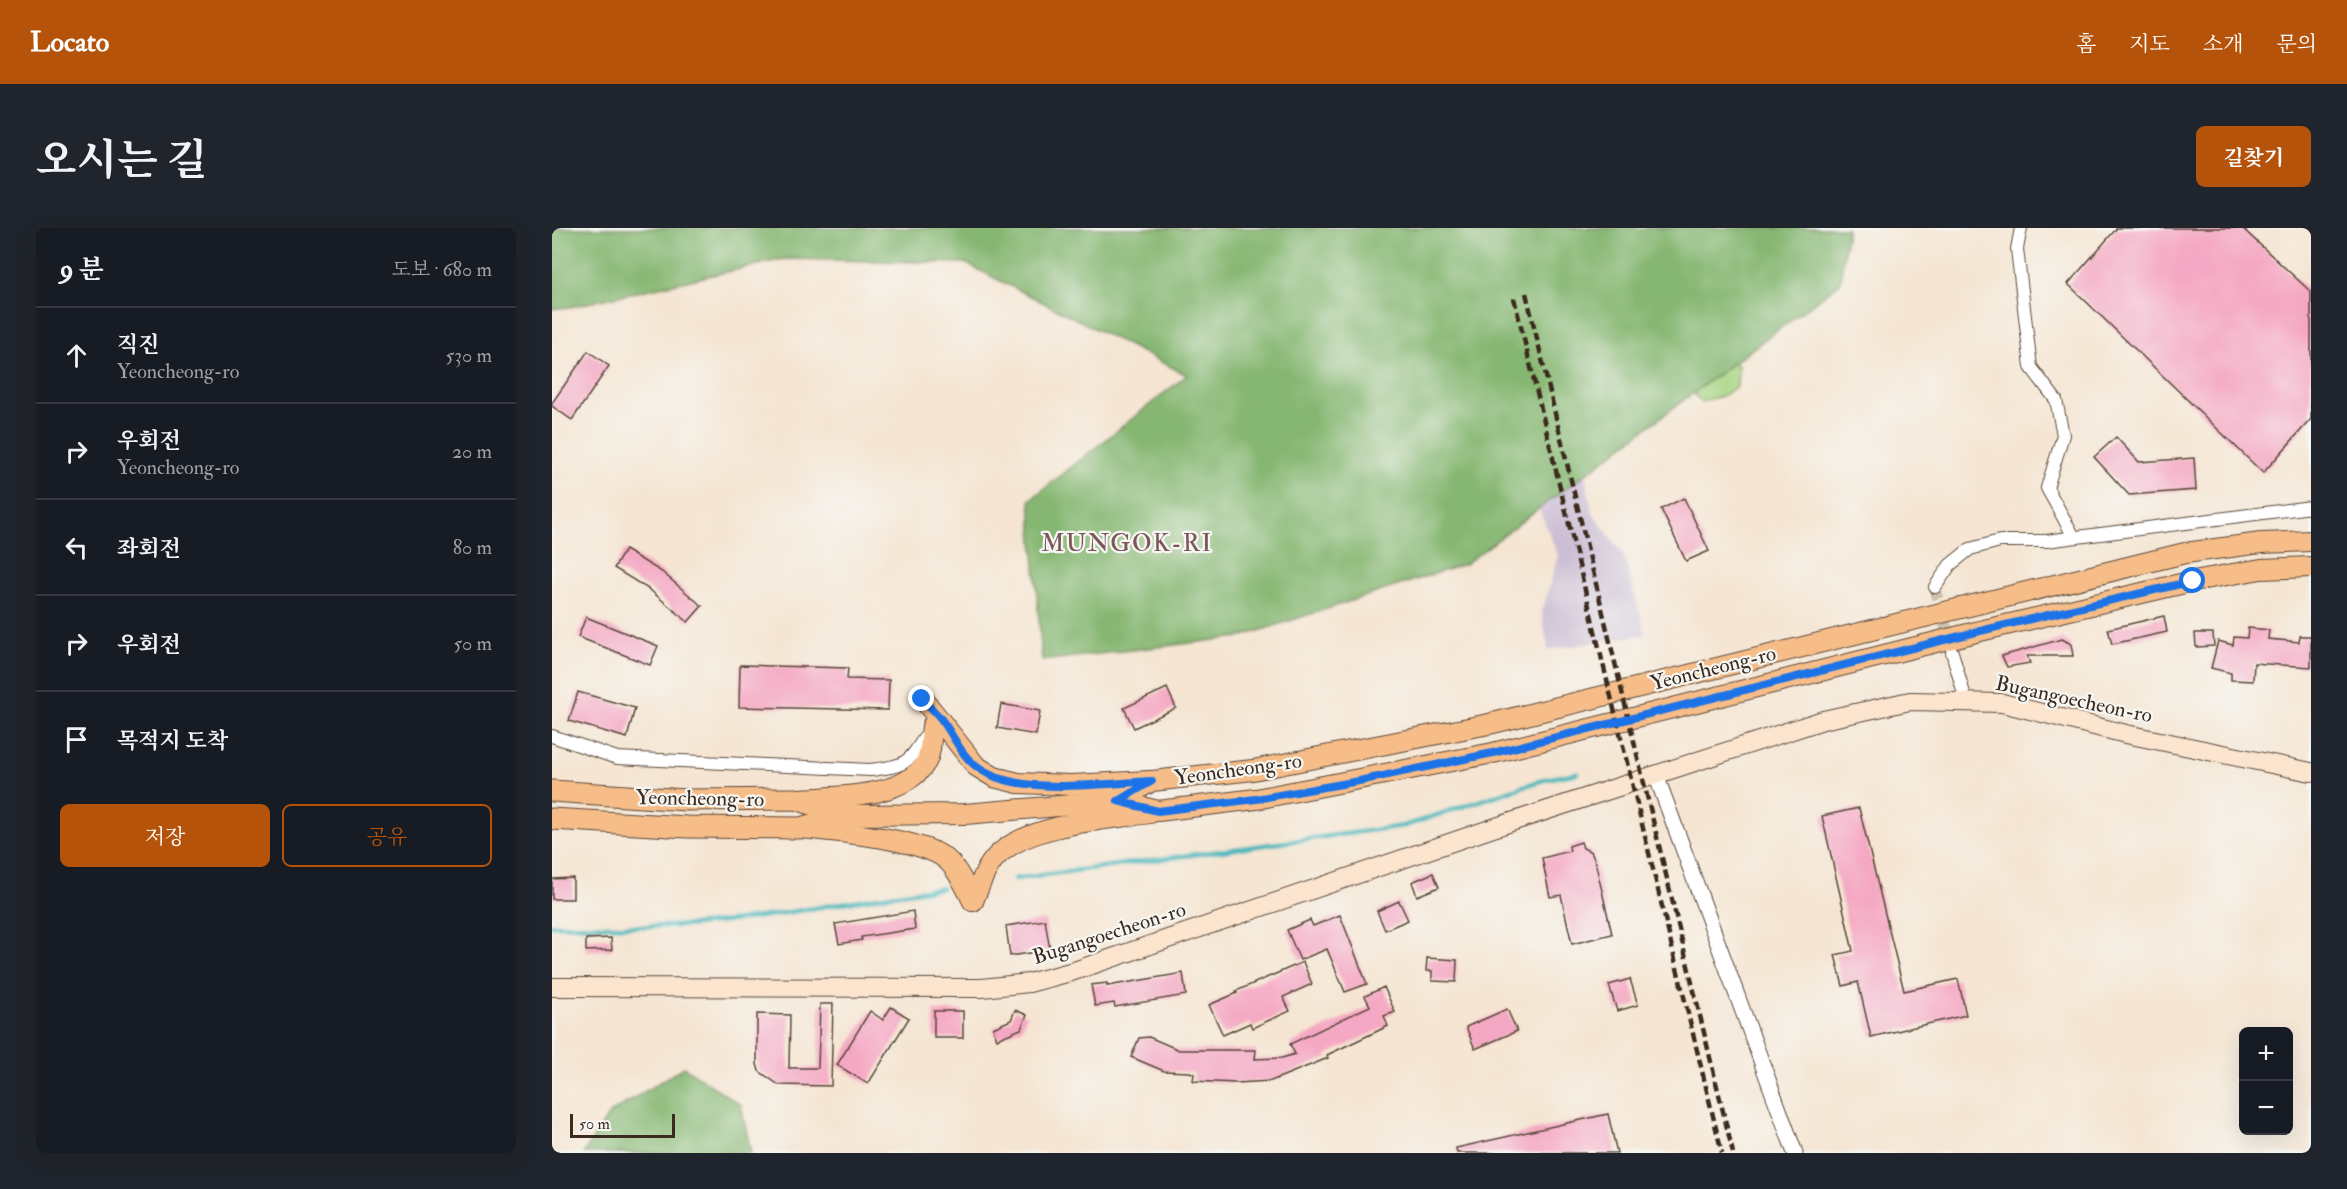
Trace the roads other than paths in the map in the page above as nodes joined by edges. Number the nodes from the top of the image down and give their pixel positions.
1 (2021, 228) edge
2 (2311, 507) edge
3 (2074, 537) junction
4 (2311, 541) edge
5 (2311, 567) edge
6 (1935, 587) dead end
7 (1952, 652) tunnel mouth
8 (922, 699) dead end
9 (1966, 701) junction
10 (932, 726) joint
11 (552, 736) edge
12 (2311, 772) edge
13 (1656, 775) junction
14 (1152, 781) junction
15 (552, 791) edge
16 (796, 799) junction
17 (1118, 801) junction
18 (1158, 811) junction
19 (846, 815) junction
20 (552, 819) edge
21 (800, 828) junction
22 (552, 987) edge
23 (1795, 1153) edge

1 - 3 street
2 - 3 street
3 - 6 street
4 - 14 main road, Yeoncheong-ro
5 - 18 main road, Yeoncheong-ro
7 - 9 street
8 - 14 main road
9 - 12 main road, Bugangoecheon-ro
9 - 13 main road, Bugangoecheon-ro
10 - 11 street
10 - 16 main road
13 - 22 main road, Bugangoecheon-ro
13 - 23 street
14 - 17 main road, Yeoncheong-ro
15 - 16 highway, Yeoncheong-ro
16 - 19 highway, Yeoncheong-ro
17 - 18 main road, Yeoncheong-ro
17 - 19 main road, Yeoncheong-ro
18 - 21 main road
19 - 21 highway, Yeoncheong-ro
20 - 21 highway, Yeoncheong-ro

